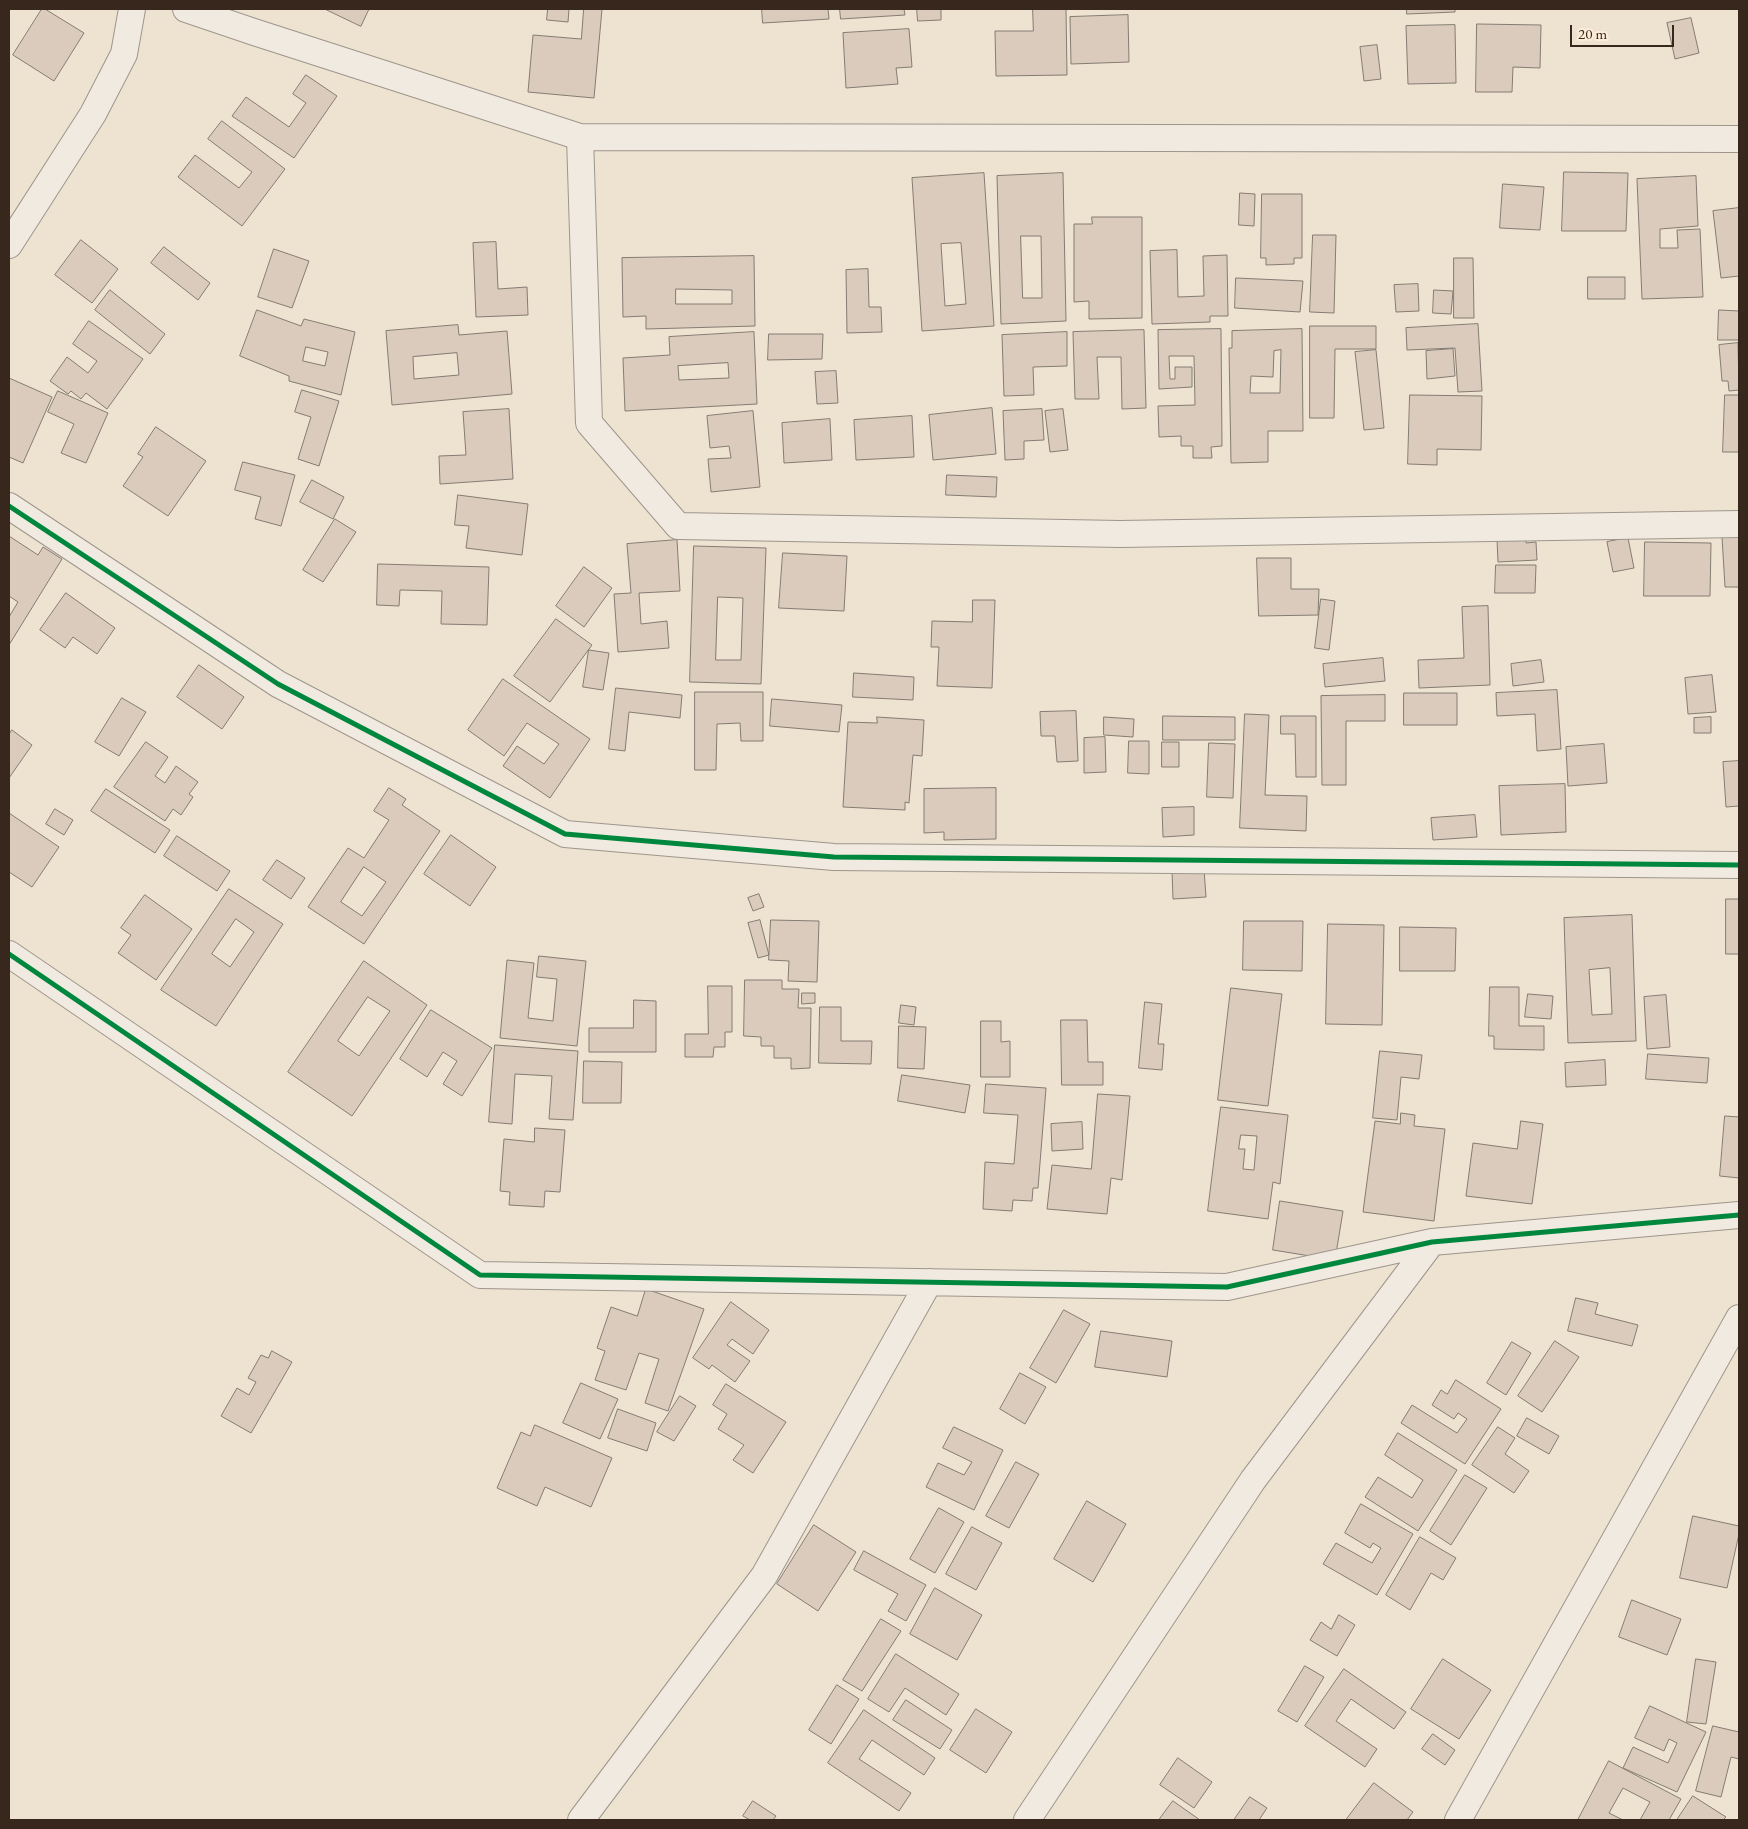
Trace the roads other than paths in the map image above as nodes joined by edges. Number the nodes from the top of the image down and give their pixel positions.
1 (132, 9) edge
2 (186, 9) edge
3 (580, 137) junction
4 (1739, 139) edge
5 (9, 245) edge
6 (9, 506) edge
7 (1739, 524) edge
8 (1739, 864) edge
9 (9, 954) edge
10 (1739, 1215) edge
11 (1432, 1242) junction
12 (929, 1282) junction
13 (1739, 1318) edge
14 (581, 1820) edge
15 (1027, 1820) edge
16 (1458, 1820) edge

1 - 5 street
2 - 3 street
3 - 4 street
3 - 7 street
6 - 8 street
9 - 12 street
10 - 11 street
11 - 12 street
11 - 15 street
12 - 14 street
13 - 16 street

